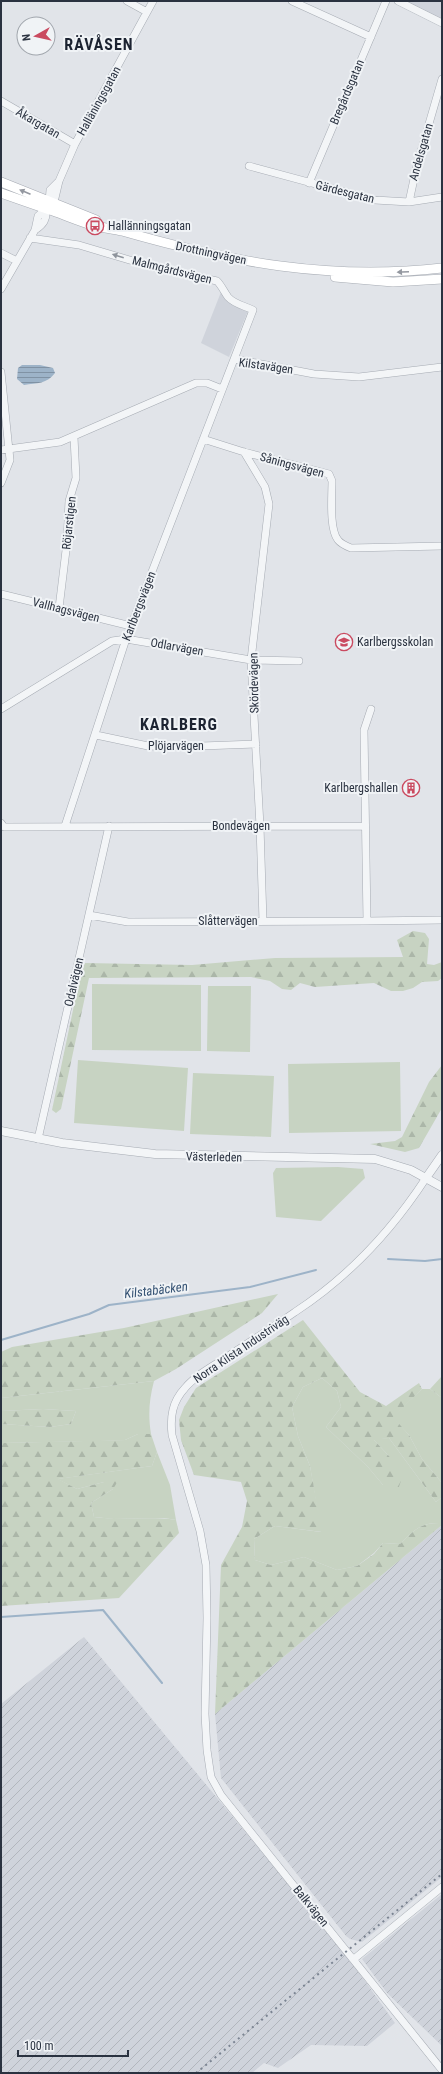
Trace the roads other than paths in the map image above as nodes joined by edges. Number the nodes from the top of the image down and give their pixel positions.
1 (127, 1) edge
2 (153, 1) edge
3 (292, 1) edge
4 (386, 1) edge
5 (398, 1) edge
6 (147, 12) junction
7 (442, 23) edge
8 (371, 37) junction
9 (442, 79) edge
10 (1, 101) edge
11 (75, 144) junction
12 (249, 166) dead end
13 (1, 182) edge
14 (309, 183) junction
15 (1, 193) edge
16 (442, 197) edge
17 (409, 202) junction
18 (48, 205) junction
19 (30, 238) junction
20 (1, 253) edge
21 (17, 261) junction
22 (442, 268) edge
23 (306, 270) junction
24 (442, 279) edge
25 (1, 289) edge
26 (235, 359) junction
27 (442, 367) edge
28 (1, 372) edge
29 (222, 389) junction
30 (74, 437) junction
31 (204, 439) junction
32 (10, 449) junction
33 (1, 450) edge
34 (244, 452) junction
35 (1, 483) edge
36 (442, 546) edge
37 (1, 594) edge
38 (59, 608) junction
39 (131, 626) junction
40 (126, 639) junction
41 (251, 660) junction
42 (300, 661) dead end
43 (1, 709) edge
44 (371, 709) dead end
45 (96, 735) junction
46 (256, 744) junction
47 (1, 823) edge
48 (64, 826) junction
49 (109, 826) junction
50 (260, 826) junction
51 (365, 826) junction
52 (89, 915) junction
53 (442, 920) edge
54 (263, 921) junction
55 (367, 921) junction
56 (1, 1131) edge
57 (38, 1139) junction
58 (442, 1155) edge
59 (426, 1178) junction
60 (442, 1187) edge
61 (206, 1732) joint
62 (442, 1887) edge
63 (354, 1959) junction
64 (442, 2070) edge

1 - 6 street
2 - 6 street, Halläningsgatan
3 - 8 street
4 - 8 street, Bregårdsgatan
5 - 7 street
6 - 11 street, Halläningsgatan
8 - 14 street, Bregårdsgatan
9 - 17 street, Andelsgatan
10 - 11 street, Åkargatan
11 - 18 street, Halläningsgatan
12 - 14 street, Gärdesgatan
18 -> 13 main road, Drottningvägen
14 - 17 street, Gärdesgatan
15 - 18 main road, Drottningvägen
16 - 17 street, Gärdesgatan
18 - 19 street, Halläningsgatan
18 - 23 main road, Drottningvägen
19 - 21 street, Halläningsgatan
26 -> 19 street, Malmgårdsvägen
20 - 21 street
21 - 25 street, Halläningsgatan
22 -> 23 main road, Drottningvägen
23 - 24 main road, Drottningvägen
26 - 27 street, Kilstavägen
26 - 29 street, Kilstavägen
28 - 32 street
29 - 30 street
29 - 31 street, Karlbergsvägen
30 - 32 street
30 - 38 street, Röjarstigen
31 - 34 street, Såningsvägen
31 - 39 street, Karlbergsvägen
32 - 33 street
32 - 35 street
34 - 36 street, Såningsvägen
34 - 41 street, Skördevägen
37 - 38 street, Vallhagsvägen
38 - 39 street, Vallhagsvägen
39 - 40 street, Karlbergsvägen
40 - 41 street, Odlarvägen
40 - 43 street, Odlarvägen
40 - 45 street, Karlbergsvägen
41 - 42 street, Odlarvägen
41 - 46 street, Skördevägen
44 - 51 street
45 - 46 street, Plöjarvägen
45 - 48 street, Karlbergsvägen
46 - 50 street, Skördevägen
47 - 48 street, Bondevägen
48 - 49 street, Bondevägen
49 - 50 street, Bondevägen
49 - 52 street, Odalvägen
50 - 51 street, Bondevägen
50 - 54 street, Skördevägen
51 - 55 street
52 - 54 street, Slåttervägen
52 - 57 street, Odalvägen
53 - 55 street, Slåttervägen
54 - 55 street, Slåttervägen
56 - 57 street, Västerleden
57 - 59 street, Västerleden
58 - 59 street
59 - 60 street, Västerleden
59 - 61 street, Norra Kilsta Industriväg
61 - 63 street, Balkvägen
62 - 63 street
63 - 64 street, Balkvägen

